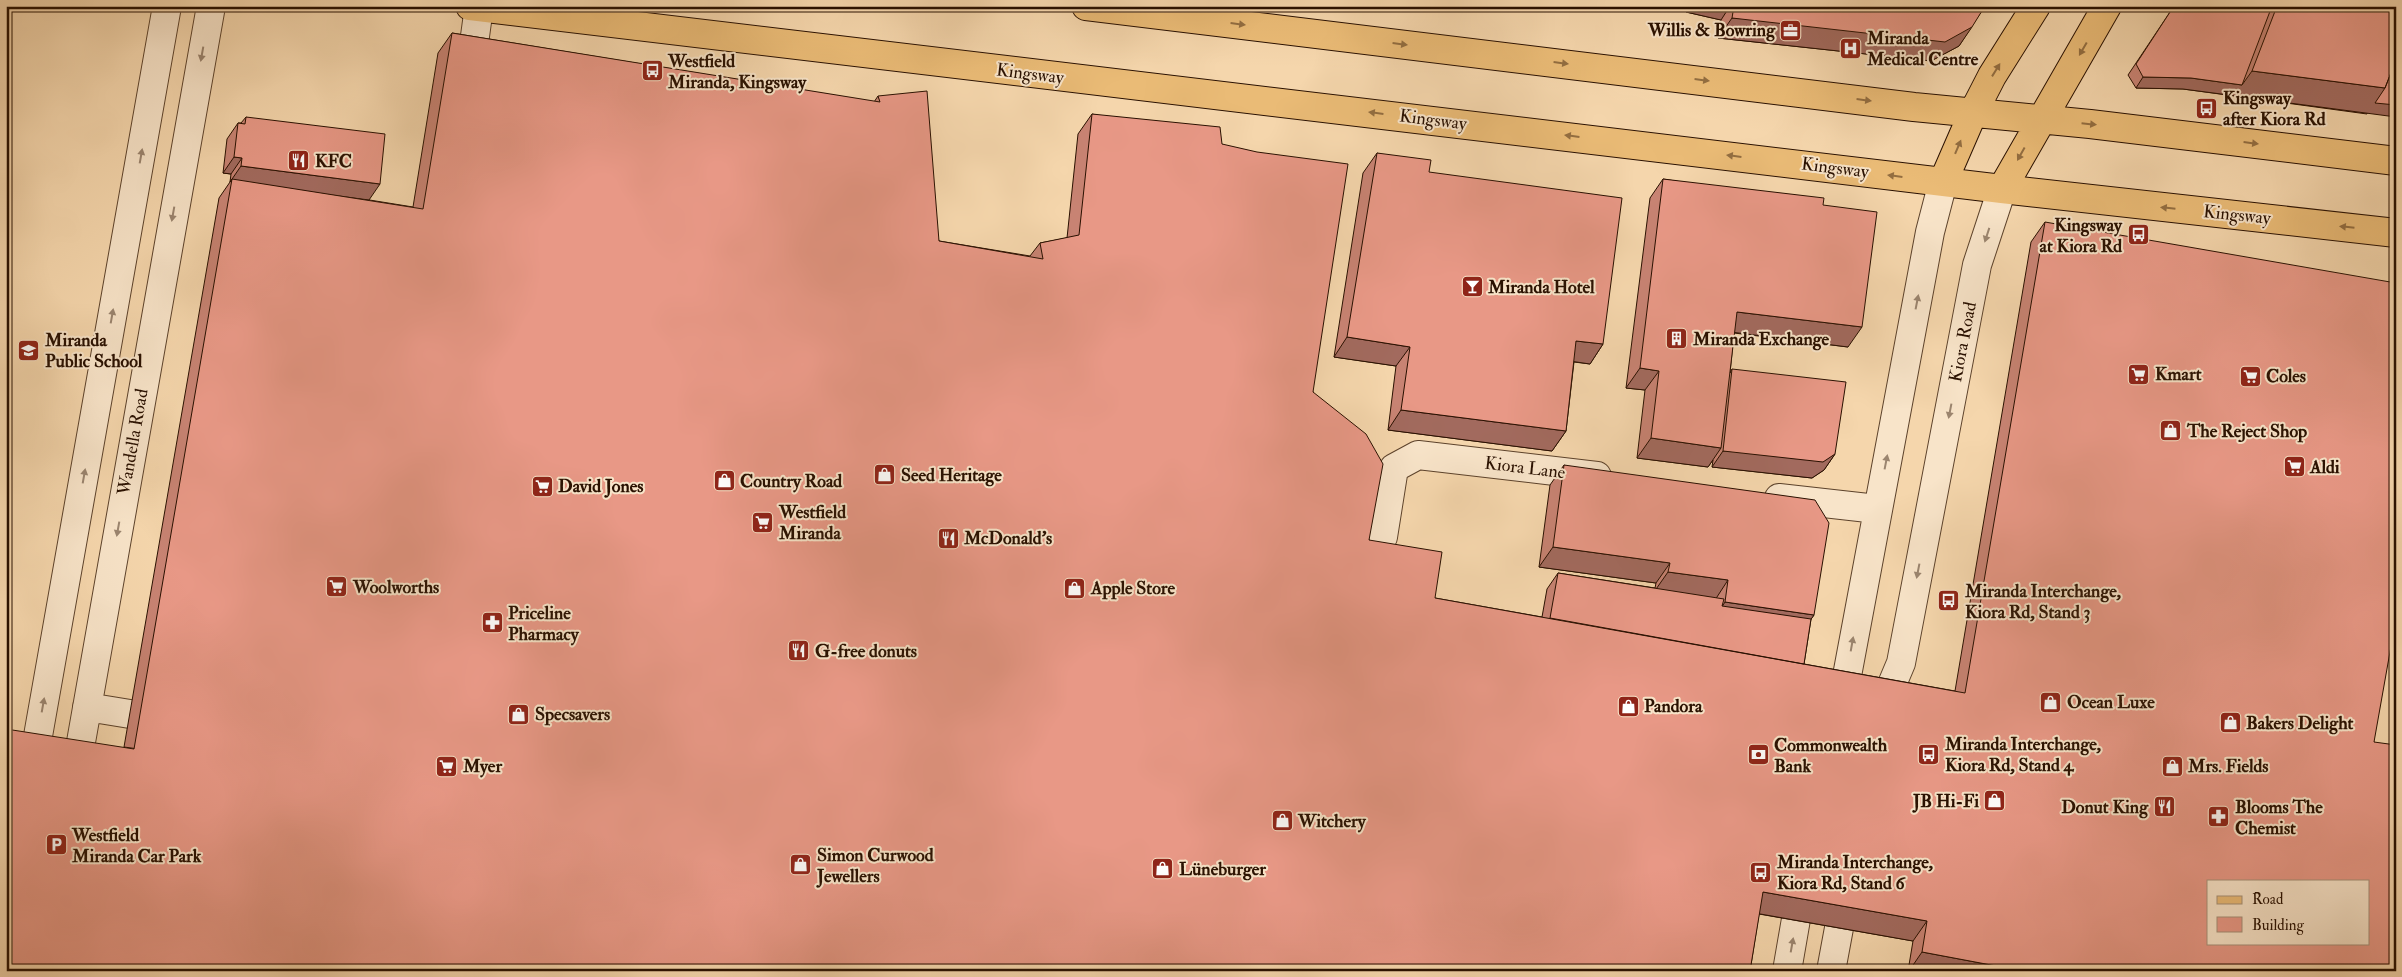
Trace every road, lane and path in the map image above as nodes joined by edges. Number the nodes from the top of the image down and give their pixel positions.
1 (167, 6) edge
2 (211, 6) edge
3 (1086, 6) edge
4 (2036, 6) edge
5 (2106, 6) edge
6 (474, 7) edge
7 (472, 58) edge
8 (1973, 113) junction
9 (2041, 119) junction
10 (2396, 161) edge
11 (1943, 182) junction
12 (2002, 189) junction
13 (2396, 233) edge
14 (1626, 480) edge
15 (1755, 495) edge
16 (1877, 510) junction
17 (1383, 537) dead end
18 (1844, 692) edge
19 (1885, 701) edge
20 (87, 707) junction
21 (130, 714) dead end
22 (35, 753) edge
23 (78, 759) edge
24 (1796, 920) edge
25 (1838, 928) edge
26 (1787, 971) edge
27 (1831, 971) edge

22 -> 1 street
2 -> 20 street, Wandella Road
3 -> 8 main road
8 -> 4 main road
5 -> 9 main road, Kiora Road
6 - 7 street
11 -> 6 main road, Kingsway
8 - 9 main road
11 -> 8 main road
9 -> 10 main road
9 -> 12 main road, Kiora Road
11 - 12 main road, Kingsway
16 -> 11 street
13 -> 12 main road, Kingsway
12 -> 19 street, Kiora Road
14 - 17 street, Kiora Lane
15 - 16 street
18 -> 16 street
20 - 21 street
20 - 23 street, Wandella Road
26 -> 24 street
25 - 27 street

